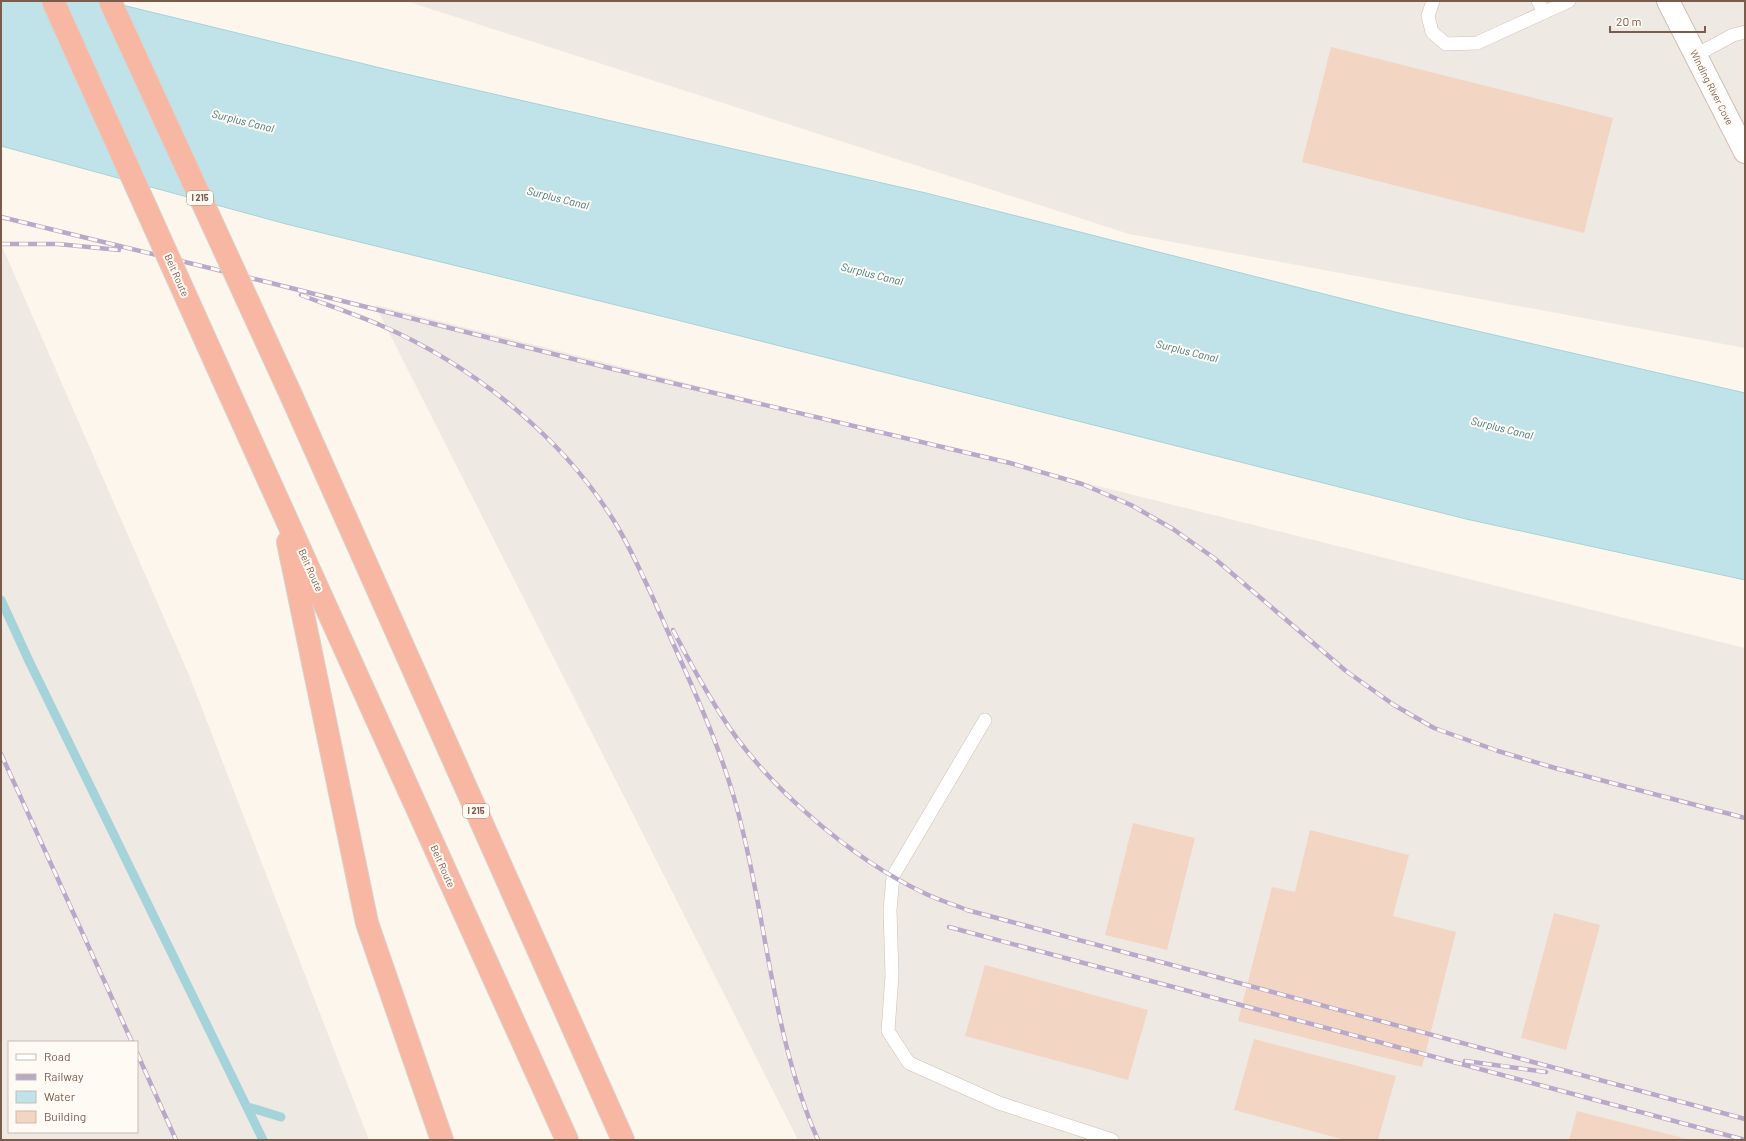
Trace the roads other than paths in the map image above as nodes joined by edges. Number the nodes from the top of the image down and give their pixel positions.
1 (53, 1) edge
2 (110, 1) edge
3 (1433, 1) edge
4 (1569, 1) edge
5 (1668, 1) edge
6 (1541, 7) edge
7 (1745, 32) edge
8 (1696, 55) junction
9 (1745, 152) edge
10 (280, 502) junction
11 (985, 720) dead end
12 (442, 1140) edge
13 (567, 1140) edge
14 (622, 1140) edge
15 (1112, 1140) edge

1 - 10 highway, Belt Route, bridge
2 - 14 highway, I 215, bridge
3 - 6 lane
4 - 6 lane
5 - 8 street, Winding River Cove
7 - 8 lane
8 - 9 street, Winding River Cove
10 - 12 highway
10 - 13 highway, Belt Route
11 - 15 lane

